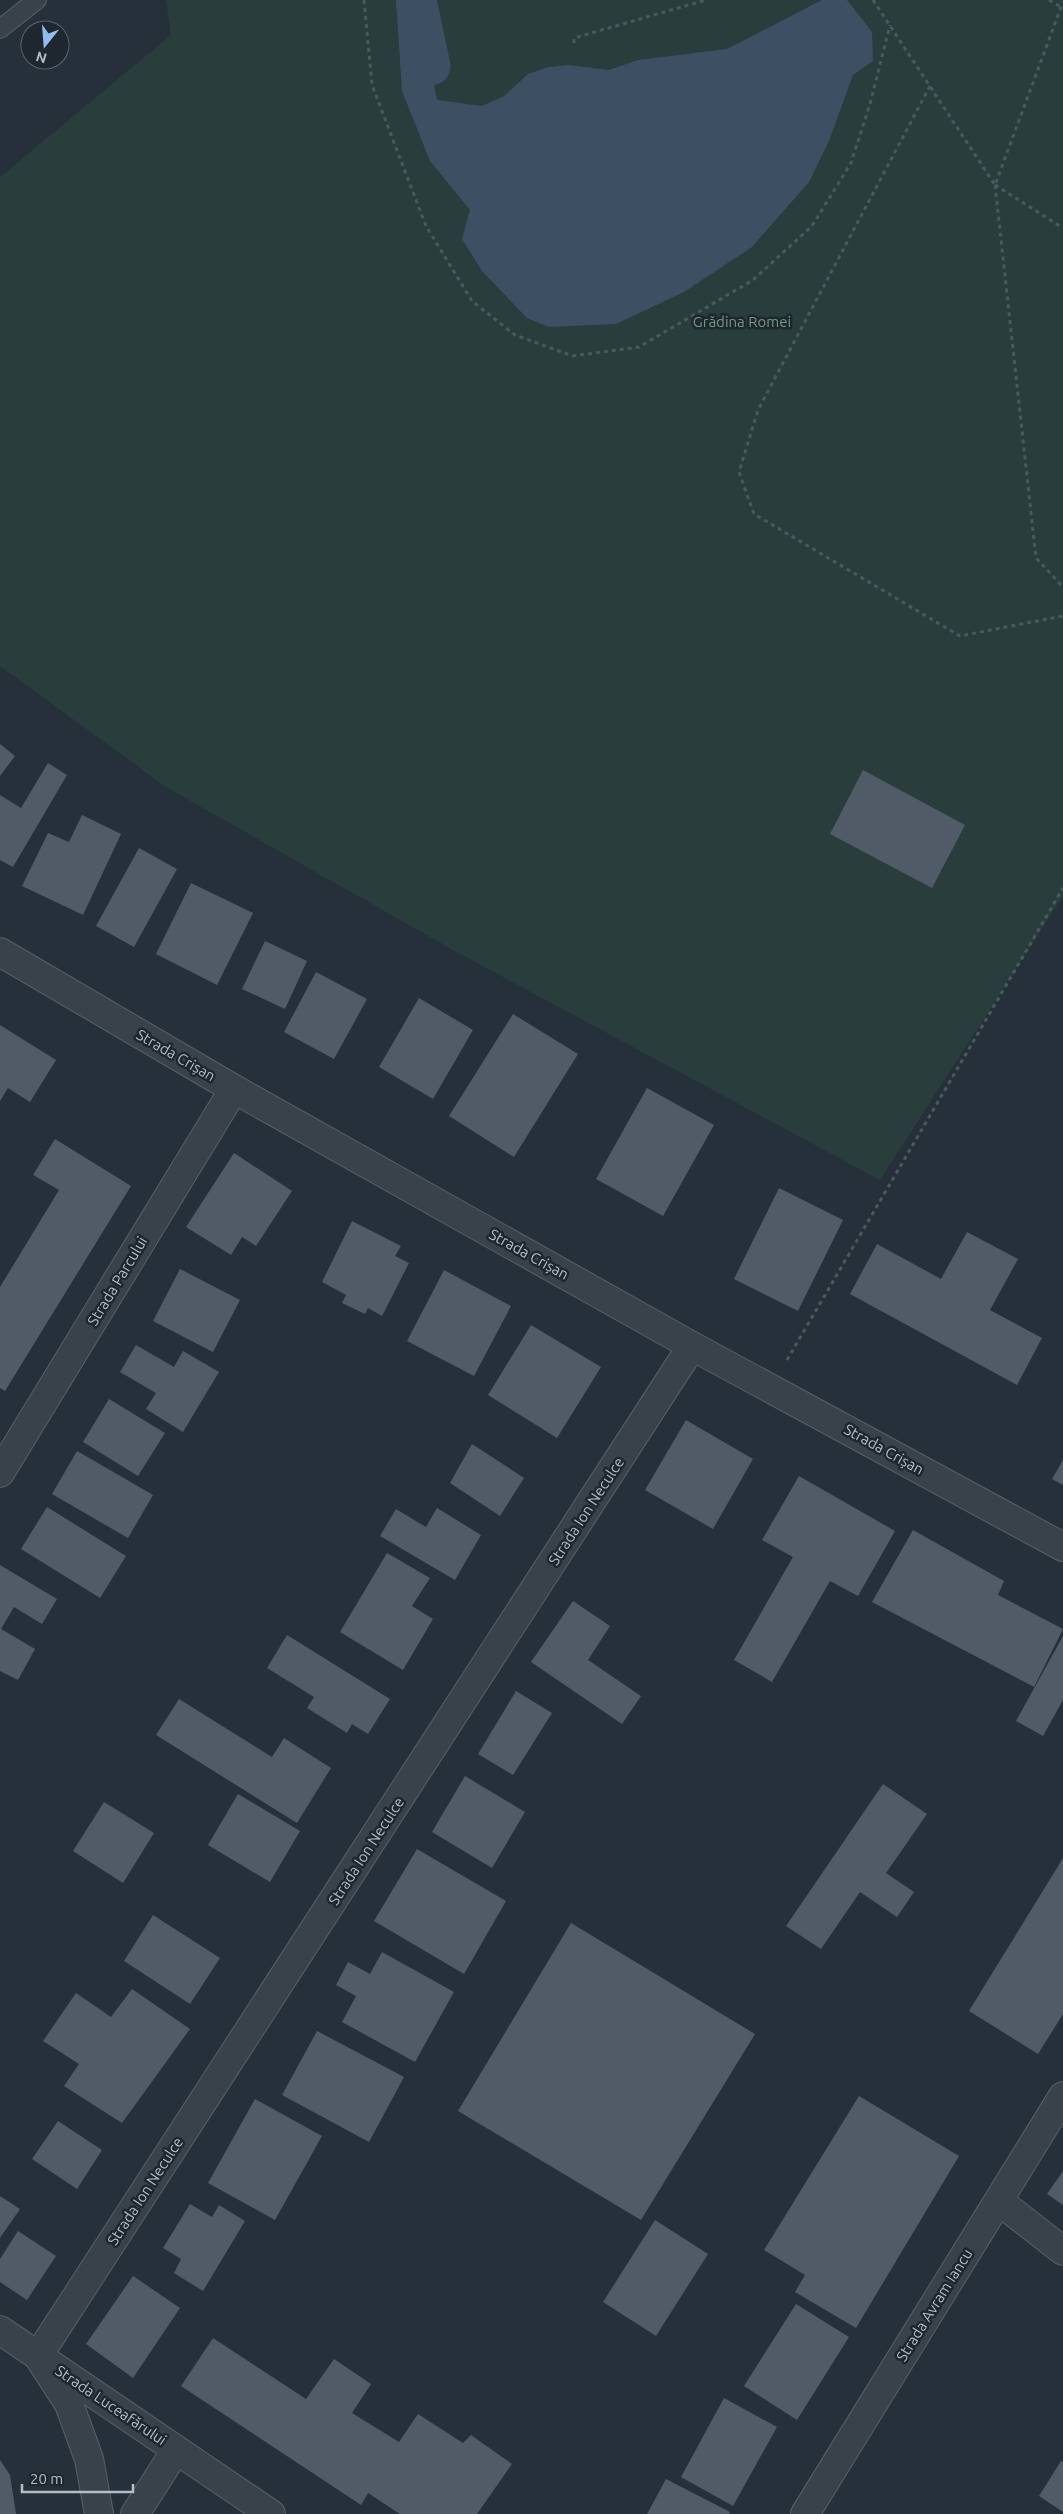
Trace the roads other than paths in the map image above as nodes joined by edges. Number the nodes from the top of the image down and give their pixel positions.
1 (37, 0) edge
2 (0, 29) edge
3 (0, 952) edge
4 (234, 1089) junction
5 (692, 1346) junction
6 (0, 1472) edge
7 (1063, 1547) edge
8 (1063, 2096) edge
9 (998, 2201) junction
10 (1063, 2251) edge
11 (0, 2330) edge
12 (38, 2356) junction
13 (176, 2450) junction
14 (98, 2514) edge
15 (135, 2514) edge
16 (270, 2514) edge
17 (805, 2514) edge

1 - 2 lane
3 - 4 street, Strada Crișan
4 - 5 street, Strada Crișan
4 - 6 street, Strada Parcului
5 - 7 street, Strada Crișan
5 - 12 street, Strada Ion Neculce
8 - 9 street, Strada Avram Iancu
9 - 10 street
9 - 17 street, Strada Avram Iancu
11 - 12 street, Strada Luceafărului
12 - 13 street, Strada Luceafărului
12 - 14 street
13 - 15 street
13 - 16 street, Strada Luceafărului

